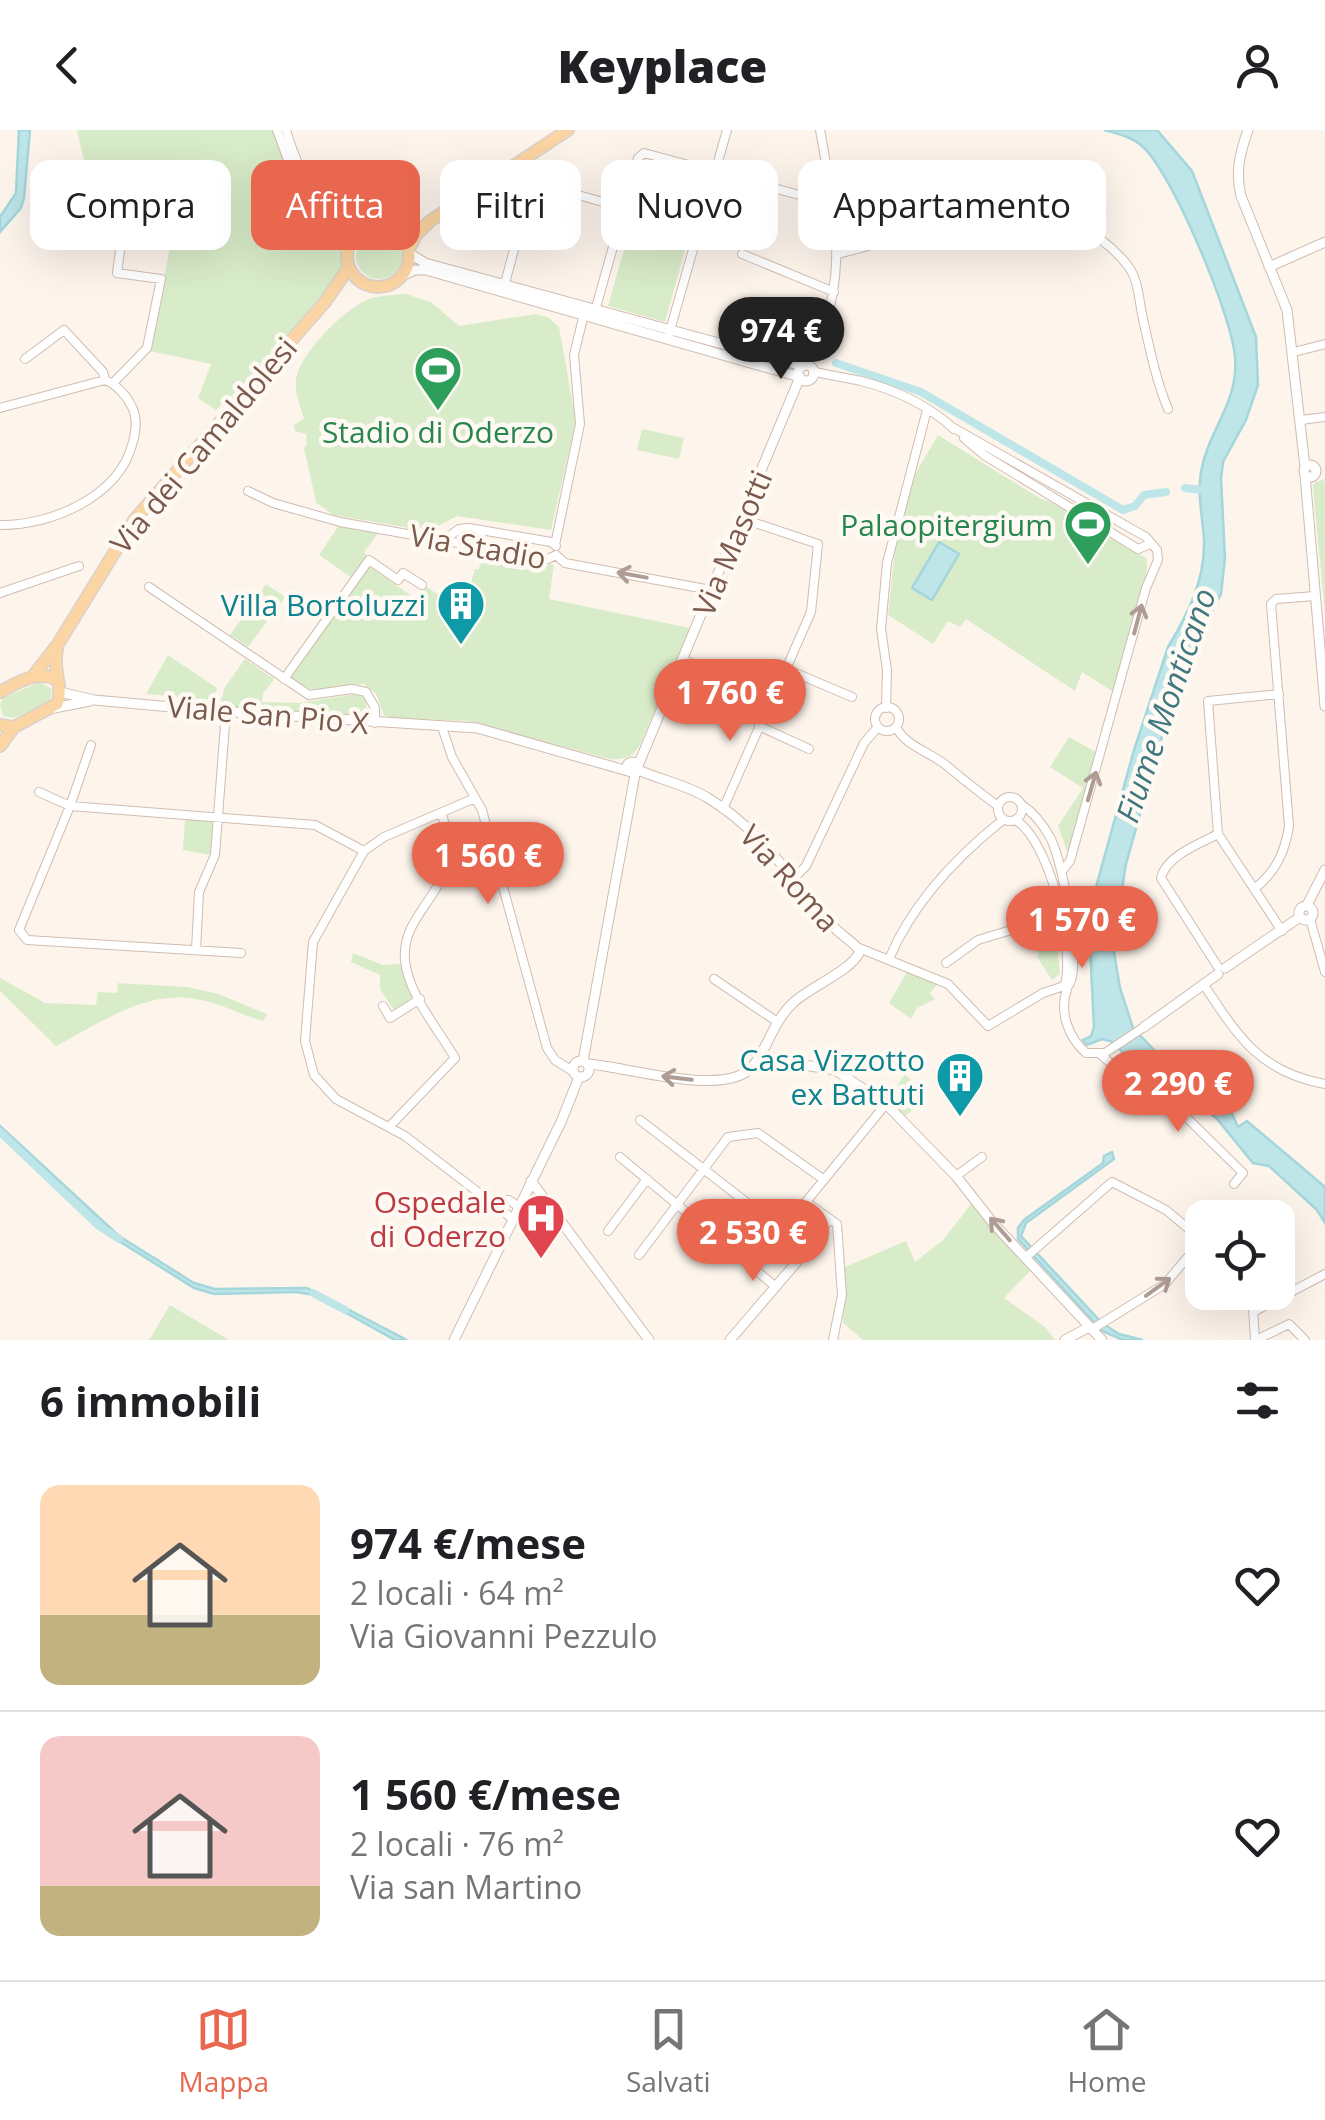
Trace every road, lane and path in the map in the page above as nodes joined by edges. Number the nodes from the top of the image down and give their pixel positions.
1 (277, 130) edge
2 (286, 130) edge
3 (568, 130) edge
4 (727, 130) edge
5 (820, 130) edge
6 (1248, 130) edge
7 (295, 160) edge
8 (637, 160) edge
9 (672, 160) edge
10 (719, 160) edge
11 (825, 160) edge
12 (601, 202) edge
13 (430, 222) junction
14 (420, 224) edge
15 (1325, 242) edge
16 (120, 250) edge
17 (350, 250) edge
18 (610, 250) edge
19 (693, 250) edge
20 (838, 250) edge
21 (409, 251) junction
22 (742, 254) dead end
23 (838, 254) junction
24 (348, 260) junction
25 (1270, 267) junction
26 (402, 276) junction
27 (363, 283) junction
28 (503, 288) junction
29 (834, 292) junction
30 (325, 302) junction
31 (589, 313) junction
32 (669, 335) junction
33 (1325, 344) edge
34 (1294, 352) junction
35 (25, 359) dead end
36 (808, 374) junction
37 (108, 382) junction
38 (0, 408) edge
39 (1168, 409) dead end
40 (927, 410) junction
41 (1325, 417) edge
42 (1301, 420) junction
43 (990, 454) junction
44 (1056, 486) junction
45 (248, 491) dead end
46 (1048, 498) junction
47 (742, 519) junction
48 (0, 525) edge
49 (471, 528) junction
50 (444, 540) junction
51 (467, 544) junction
52 (555, 544) junction
53 (1150, 544) junction
54 (552, 557) junction
55 (79, 566) dead end
56 (422, 585) dead end
57 (149, 588) dead end
58 (711, 590) junction
59 (0, 592) edge
60 (1315, 596) junction
61 (58, 644) junction
62 (682, 660) junction
63 (786, 670) junction
64 (32, 676) junction
65 (56, 679) junction
66 (284, 679) junction
67 (1, 691) edge
68 (60, 692) junction
69 (1279, 694) junction
70 (773, 696) junction
71 (852, 697) dead end
72 (94, 700) junction
73 (1325, 706) edge
74 (54, 708) junction
75 (886, 708) junction
76 (226, 712) junction
77 (375, 723) junction
78 (0, 725) edge
79 (442, 726) junction
80 (759, 726) junction
81 (878, 727) junction
82 (896, 727) junction
83 (14, 728) junction
84 (91, 745) dead end
85 (0, 746) edge
86 (809, 749) dead end
87 (632, 767) junction
88 (39, 792) dead end
89 (476, 798) junction
90 (1021, 804) junction
91 (70, 806) junction
92 (998, 806) junction
93 (723, 809) junction
94 (441, 813) junction
95 (218, 816) junction
96 (1004, 819) junction
97 (1015, 820) junction
98 (1218, 834) junction
99 (364, 851) junction
100 (1062, 870) junction
101 (1325, 870) edge
102 (794, 878) junction
103 (1254, 889) junction
104 (1064, 912) junction
105 (1308, 914) junction
106 (1325, 914) edge
107 (1282, 931) junction
108 (858, 948) junction
109 (196, 950) junction
110 (241, 953) dead end
111 (874, 954) junction
112 (889, 959) junction
113 (854, 962) junction
114 (946, 963) dead end
115 (1221, 970) junction
116 (1325, 972) edge
117 (714, 978) dead end
118 (1204, 985) junction
119 (1066, 986) junction
120 (420, 999) junction
121 (383, 1006) dead end
122 (776, 1021) junction
123 (1144, 1027) joint
124 (1100, 1054) junction
125 (763, 1056) junction
126 (580, 1068) junction
127 (1325, 1084) edge
128 (886, 1104) junction
129 (640, 1120) dead end
130 (390, 1126) junction
131 (620, 1157) dead end
132 (982, 1157) dead end
133 (703, 1167) junction
134 (646, 1179) junction
135 (823, 1180) junction
136 (960, 1180) junction
137 (532, 1181) junction
138 (1234, 1184) dead end
139 (487, 1200) junction
140 (805, 1203) junction
141 (676, 1205) junction
142 (519, 1207) junction
143 (513, 1220) junction
144 (830, 1220) junction
145 (781, 1229) junction
146 (608, 1231) dead end
147 (807, 1250) junction
148 (639, 1255) dead end
149 (1027, 1257) junction
150 (1325, 1274) edge
151 (776, 1287) junction
152 (1256, 1312) joint
153 (1096, 1326) junction
154 (454, 1340) edge
155 (649, 1340) edge
156 (730, 1340) edge
157 (833, 1340) edge
158 (1065, 1340) edge
159 (1102, 1340) edge
160 (1256, 1340) edge
161 (1305, 1340) edge

1 - 24 street
2 - 7 street
3 - 13 main road
4 - 10 street
5 - 11 street, Via Masotti
6 - 25 street
8 - 9 street
12 - 28 street
13 - 14 main road
13 - 21 main road
15 - 25 street
16 - 37 street
17 - 24 main road
18 - 31 street
19 - 32 street
20 - 23 street, Via Masotti
21 - 26 main road
21 - 28 street
22 - 29 street
23 - 29 street, Via Masotti
23 - 39 street
24 - 27 main road
24 - 30 main road, Via dei Camaldolesi
25 - 34 street
26 - 27 main road
26 - 28 street
27 - 30 main road, Via dei Camaldolesi
28 - 31 street
29 - 36 street, Via Masotti
30 - 61 main road, Via dei Camaldolesi
31 - 32 street
31 - 52 street
32 - 36 street
33 - 34 street
34 - 42 street
35 - 37 street
36 - 40 street
36 - 47 street, Via Masotti
37 - 38 street
37 - 48 street
40 - 43 street
40 - 75 street
41 - 42 street
42 - 60 street
43 - 44 street
43 - 46 street
44 - 46 street
44 - 53 street
45 - 50 street, Via Stadio
46 - 53 street
47 - 58 street, Via Masotti
47 - 63 street
49 - 50 street
49 - 51 street
49 - 52 street
50 - 51 street, Via Stadio
51 - 54 street, Via Stadio
52 - 54 street
100 -> 53 street
58 -> 54 street, Via Stadio
55 - 59 street
56 - 66 street
57 - 66 street
58 - 62 street, Via Masotti
60 - 69 street
60 - 73 street
61 - 64 main road, Via dei Camaldolesi
61 - 65 main road, Via dei Camaldolesi
62 - 70 street
62 - 87 street, Via Masotti
63 - 70 street
63 - 71 street
64 - 65 main road
64 - 67 main road
65 - 68 main road
66 - 77 street
68 - 72 street, Viale San Pio X
68 - 74 main road
69 - 98 street
69 - 103 street
70 - 80 street
72 - 74 street, Viale San Pio X
72 - 76 street, Viale San Pio X
74 - 83 main road
75 - 81 street
75 - 82 street
76 - 77 street, Viale San Pio X
76 - 95 street
77 - 79 street, Viale San Pio X
78 - 83 main road
79 - 87 street, Via Roma
79 - 89 street
80 - 86 street
80 - 93 street
81 - 82 street
81 - 102 street
82 - 92 street
83 - 85 main road
84 - 91 street
87 - 93 street, Via Roma
87 - 126 street, Via Masotti
88 - 91 street
89 - 94 street
89 - 126 street
90 - 92 street
90 - 97 street
90 - 100 street
91 - 95 street
91 - 109 street
92 - 96 street
93 - 102 street, Via Roma
94 - 99 street
94 - 120 street
95 - 99 street
95 - 109 street
96 - 97 street
96 - 112 street
97 - 104 street
98 - 103 street
98 - 115 street
99 - 130 street
100 - 104 street
101 - 105 street
102 - 108 street, Via Roma
103 - 107 street
104 - 114 street
104 - 119 street
105 - 106 street
105 - 107 street
105 - 116 street
107 - 115 street
108 - 111 street, Via Roma
108 - 113 street
109 - 110 street
111 - 112 street, Via Roma
111 - 113 street
112 - 119 street, Via Roma
113 - 122 street
115 - 118 street
117 - 122 street
118 - 123 street
118 - 127 street
119 - 124 street
120 - 121 street
120 - 130 street
122 - 125 street
123 - 124 street
124 - 138 street
125 -> 126 street
125 - 128 street
126 - 137 street, Via Masotti
128 - 135 street
128 - 136 street
129 - 133 street
130 - 139 street
131 - 134 street
132 - 136 street
133 - 135 street
133 - 141 street
133 - 145 street
134 - 141 street
134 - 146 street
135 - 140 street
149 -> 136 street
137 - 142 street, Via Masotti
137 - 155 street
139 - 142 street
139 - 143 street
140 - 144 street
140 - 145 street
141 - 148 street
141 - 151 street
142 - 143 street, Via Masotti
143 - 154 street, Via Masotti
144 - 147 street
144 - 157 street
145 - 147 street
147 - 151 street
149 - 153 street
153 -> 149 street
150 - 152 street
151 - 156 street
152 - 160 street
153 - 158 street
153 - 159 street
160 - 161 street

